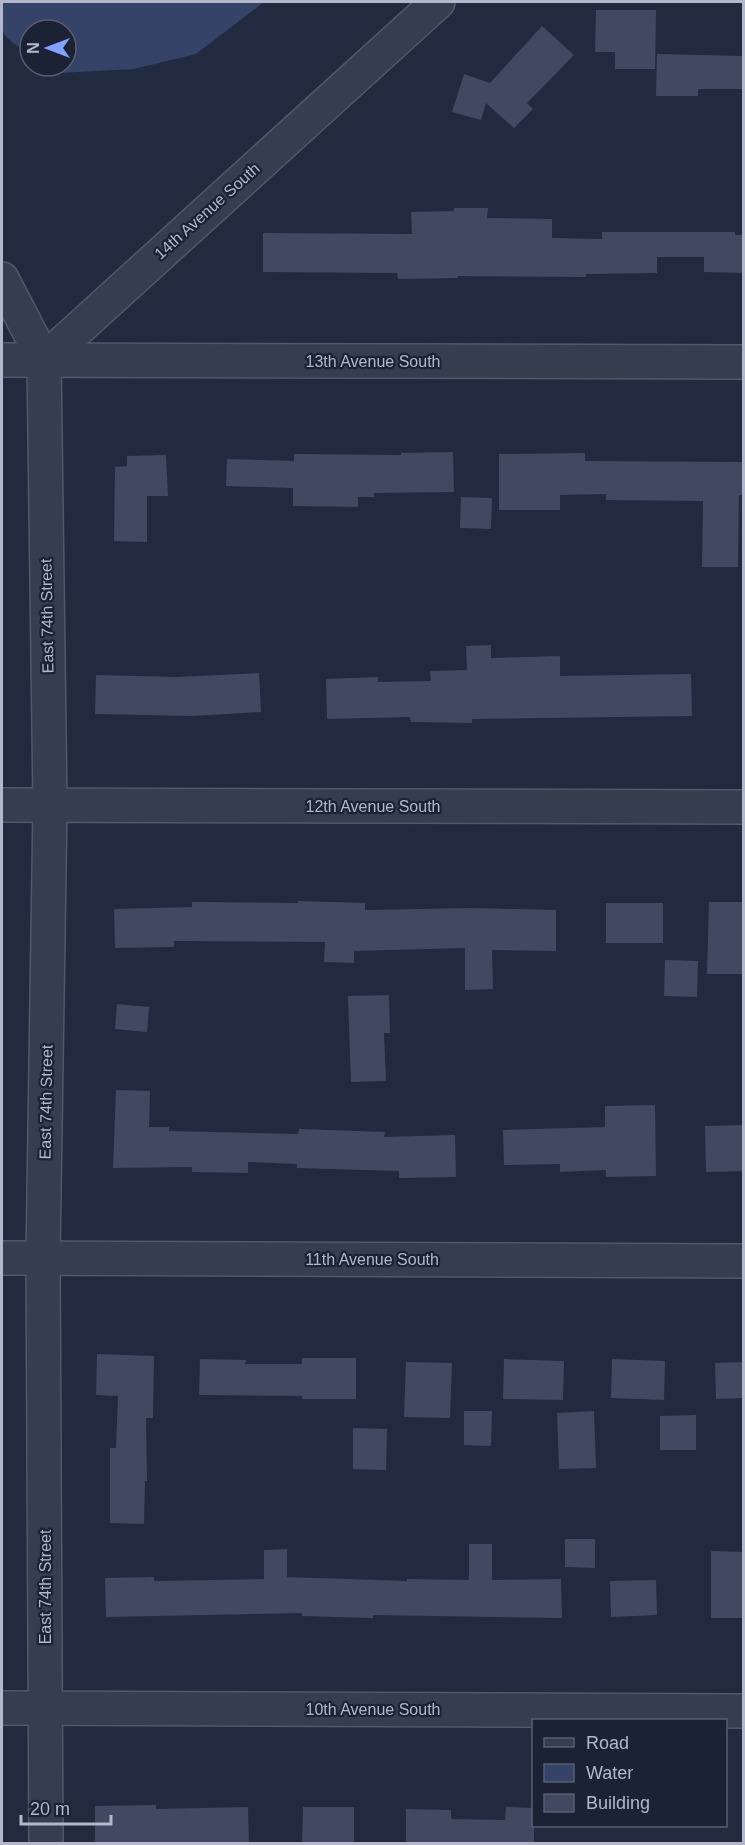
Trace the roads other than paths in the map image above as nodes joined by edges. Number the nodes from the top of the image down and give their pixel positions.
1 (438, 2) edge
2 (2, 279) edge
3 (2, 360) edge
4 (44, 360) junction
5 (744, 362) edge
6 (2, 805) edge
7 (50, 805) junction
8 (744, 807) edge
9 (2, 1258) edge
10 (43, 1258) junction
11 (744, 1261) edge
12 (2, 1708) edge
13 (45, 1708) junction
14 (744, 1711) edge
15 (46, 1844) edge

1 - 4 street, 14th Avenue South
2 - 4 street
3 - 4 street, 13th Avenue South
4 - 5 street, 13th Avenue South
4 - 7 street, East 74th Street
6 - 7 street, 12th Avenue South
7 - 8 street, 12th Avenue South
7 - 10 street, East 74th Street
9 - 10 street, 11th Avenue South
10 - 11 street, 11th Avenue South
10 - 13 street, East 74th Street
12 - 13 street, 10th Avenue South
13 - 14 street, 10th Avenue South
13 - 15 street, East 74th Street

